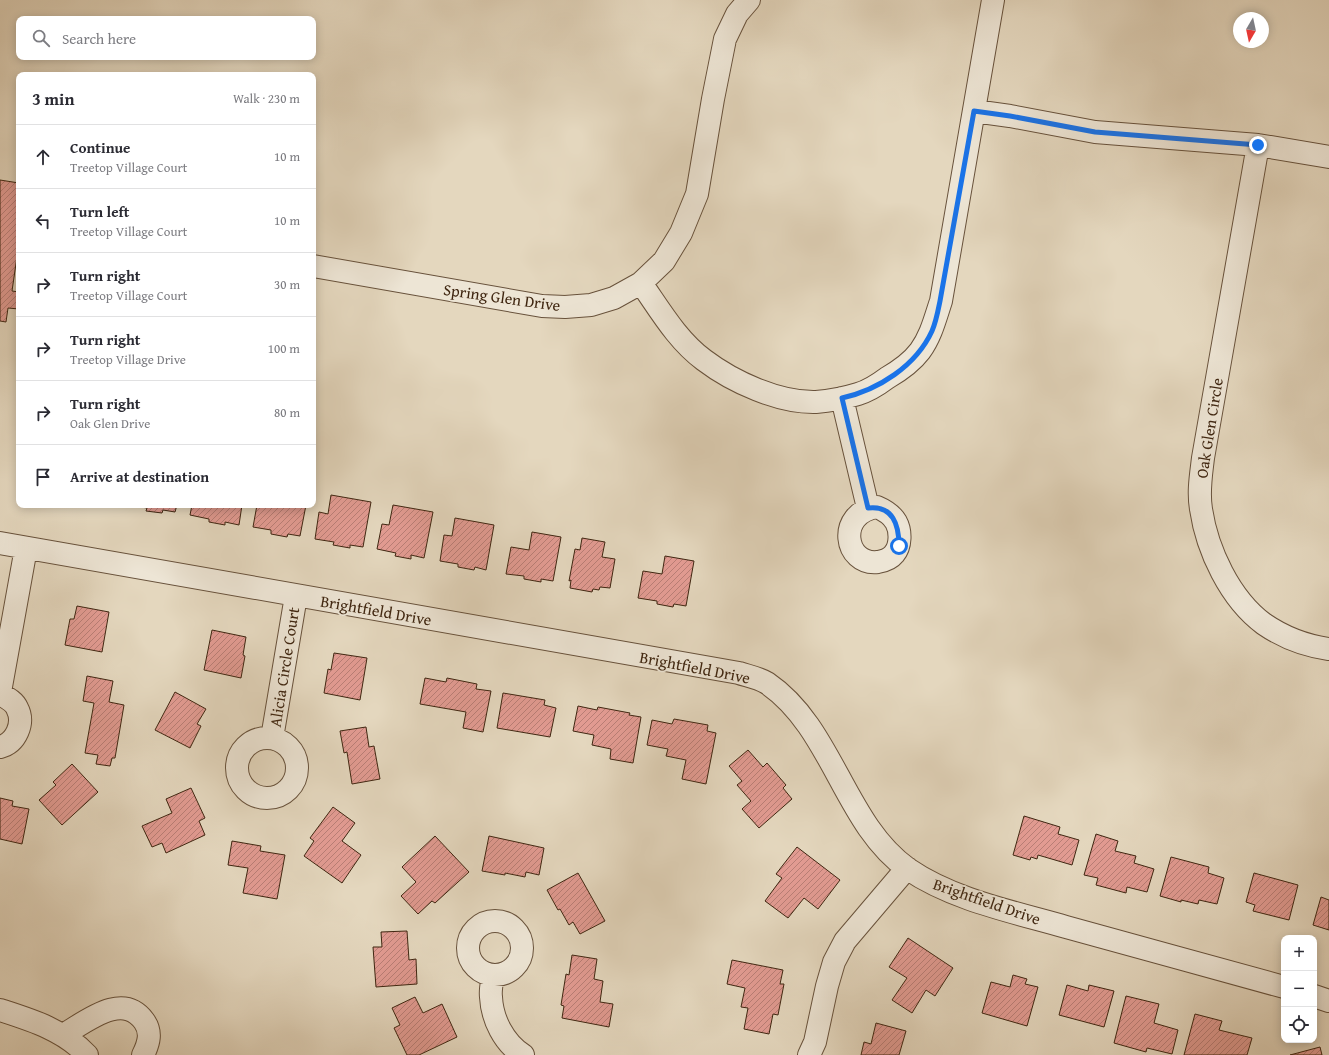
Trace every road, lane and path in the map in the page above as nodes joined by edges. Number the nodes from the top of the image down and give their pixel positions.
1 (749, 0) edge
2 (993, 0) edge
3 (974, 111) junction
4 (1258, 145) junction
5 (1329, 157) edge
6 (316, 267) edge
7 (641, 283) junction
8 (842, 398) junction
9 (868, 508) dead end
10 (0, 543) edge
11 (26, 548) junction
12 (296, 596) junction
13 (1329, 650) edge
14 (0, 693) edge
15 (272, 738) dead end
16 (0, 747) edge
17 (907, 868) junction
18 (493, 975) dead end
19 (1281, 986) edge
20 (1317, 997) edge
21 (1329, 1001) edge
22 (0, 1010) edge
23 (63, 1035) junction
24 (87, 1055) edge
25 (143, 1055) edge
26 (522, 1055) edge
27 (808, 1055) edge

1 - 7 street, Spring Glen Drive
2 - 3 street
3 - 4 street
3 - 8 street
4 - 5 street
4 - 13 street, Oak Glen Circle
6 - 7 street, Spring Glen Drive
7 - 8 street
8 - 9 street
10 - 11 street, Brightfield Drive
11 - 12 street, Brightfield Drive
11 - 14 street
12 - 15 street, Alicia Circle Court
12 - 17 street, Brightfield Drive
14 - 16 street
17 - 19 street, Brightfield Drive
17 - 27 street
18 - 26 street
20 - 21 street
22 - 23 street
23 - 24 street
23 - 25 street

